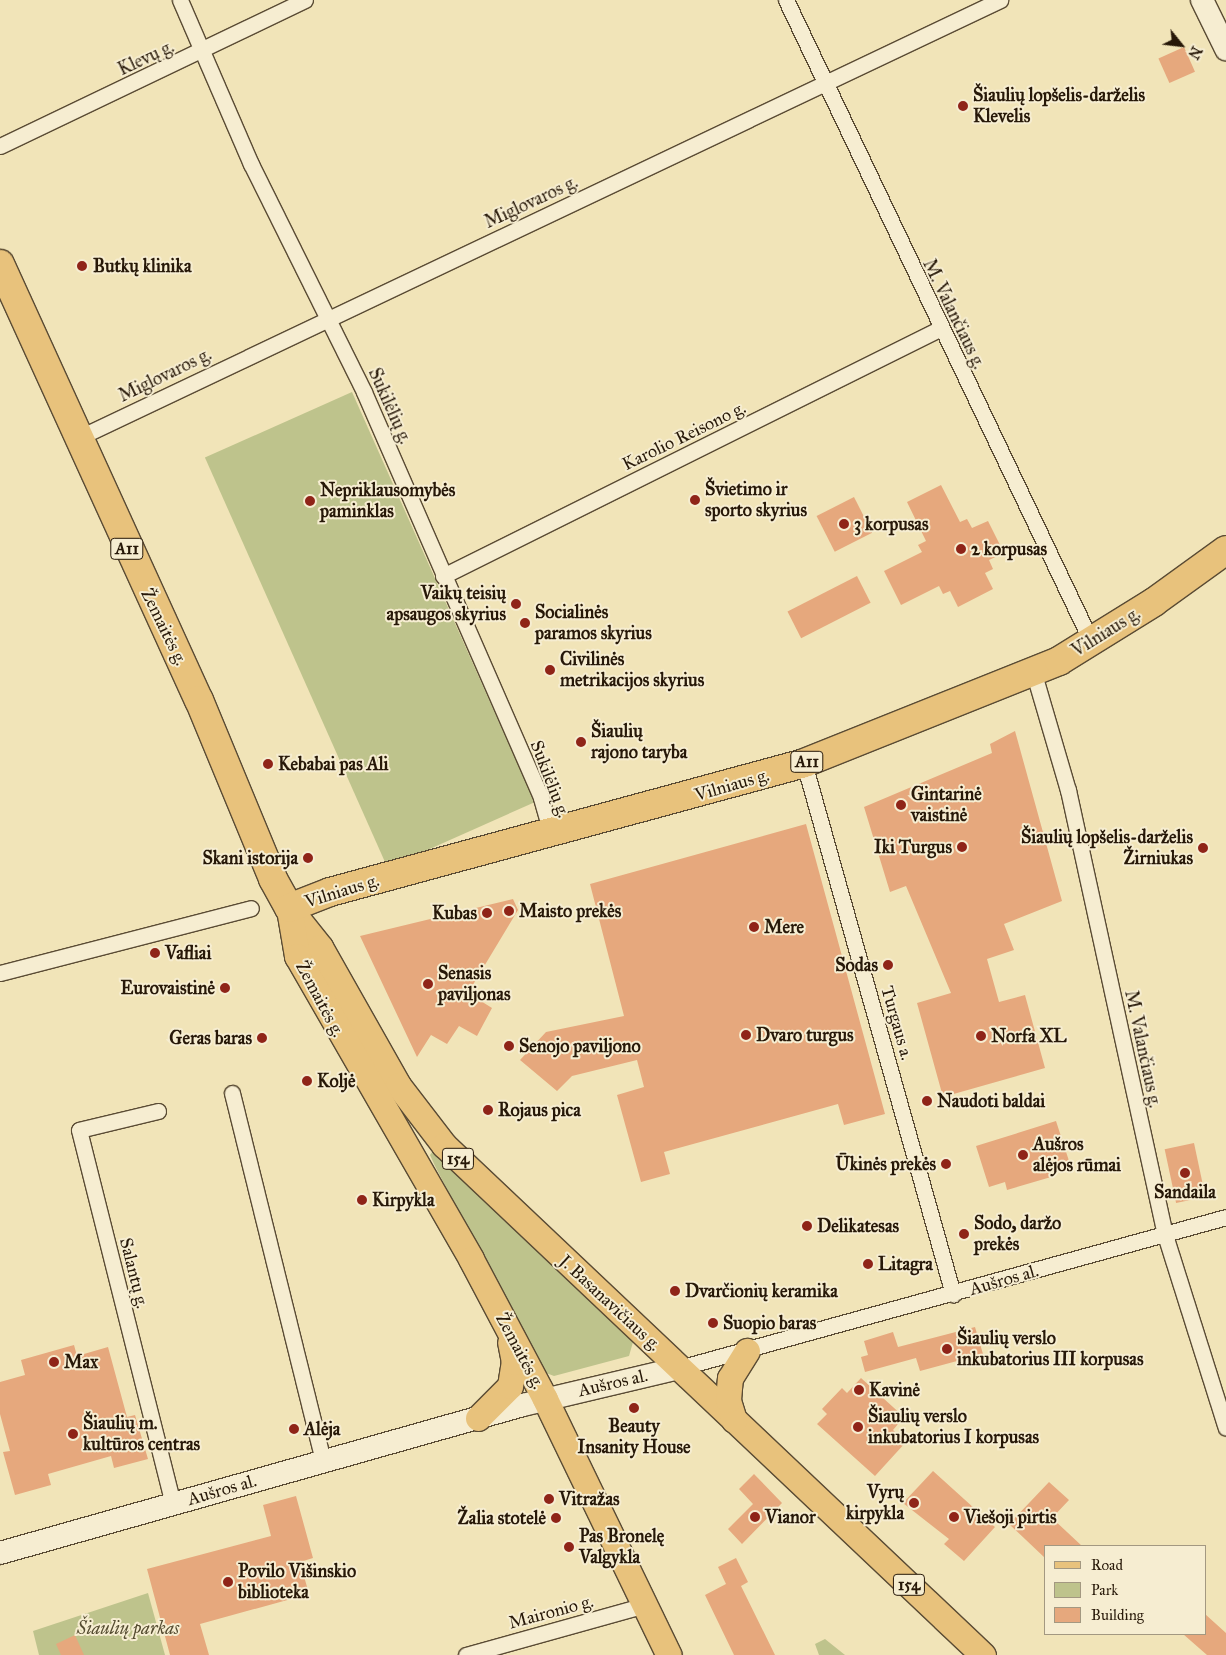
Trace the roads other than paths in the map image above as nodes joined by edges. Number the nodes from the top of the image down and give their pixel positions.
1 (180, 0) edge
2 (305, 0) edge
3 (786, 0) edge
4 (1000, 0) edge
5 (1202, 0) edge
6 (1226, 48) edge
7 (202, 53) junction
8 (824, 84) junction
9 (0, 146) edge
10 (0, 264) edge
11 (330, 318) junction
12 (941, 328) junction
13 (78, 438) junction
14 (1226, 550) edge
15 (443, 576) junction
16 (1092, 643) junction
17 (1034, 674) junction
18 (804, 763) junction
19 (551, 834) junction
20 (251, 908) dead end
21 (289, 908) junction
22 (0, 973) edge
23 (232, 1093) dead end
24 (158, 1111) dead end
25 (1226, 1217) edge
26 (1165, 1235) junction
27 (953, 1294) junction
28 (507, 1327) junction
29 (747, 1352) junction
30 (679, 1368) junction
31 (545, 1399) junction
32 (478, 1418) junction
33 (734, 1420) junction
34 (1226, 1428) edge
35 (323, 1462) junction
36 (173, 1504) junction
37 (0, 1553) edge
38 (645, 1605) junction
39 (466, 1655) edge
40 (669, 1655) edge
41 (983, 1655) edge

1 - 7 street, Sukilėlių g.
2 - 7 street, Klevų g.
3 - 8 street, M. Valančiaus g.
4 - 8 street, Miglovaros g.
5 - 6 main road
7 - 9 street, Klevų g.
7 - 11 street, Sukilėlių g.
8 - 11 street, Miglovaros g.
8 - 12 street, M. Valančiaus g.
10 - 13 highway, Žemaitės g. / A11
11 - 13 street, Miglovaros g.
11 - 15 street, Sukilėlių g.
12 - 15 street, Karolio Reisono g.
12 - 16 street, M. Valančiaus g.
13 - 21 highway, Žemaitės g. / A11
14 - 16 highway, Vilniaus g. / A11
15 - 19 street, Sukilėlių g.
16 - 17 highway, Vilniaus g. / A11
17 - 18 highway, Vilniaus g. / A11
17 - 26 street, M. Valančiaus g.
18 - 19 highway, Vilniaus g. / A11
18 - 27 street, Turgaus a.
19 - 21 highway, Vilniaus g. / A11
20 - 22 street
21 - 28 main road, Žemaitės g.
21 - 30 main road, J. Basanavičiaus g. / 154
23 - 35 street
24 - 36 street, Salantų g.
25 - 26 street, Aušros al.
26 - 27 street, Aušros al.
26 - 34 street, M. Valančiaus g.
27 - 29 street, Aušros al.
28 - 31 main road, Žemaitės g.
28 - 32 main road
29 - 30 street, Aušros al.
29 - 33 main road
30 - 31 main road, Aušros al.
30 - 33 main road, J. Basanavičiaus g. / 154
31 - 32 main road, Aušros al.
31 - 38 main road, Žemaitės g.
32 - 35 main road, Aušros al.
33 - 41 main road, J. Basanavičiaus g. / 154
35 - 36 main road, Aušros al.
36 - 37 main road, Aušros al.
38 - 39 street, Maironio g.
38 - 40 main road, Žemaitės g.

